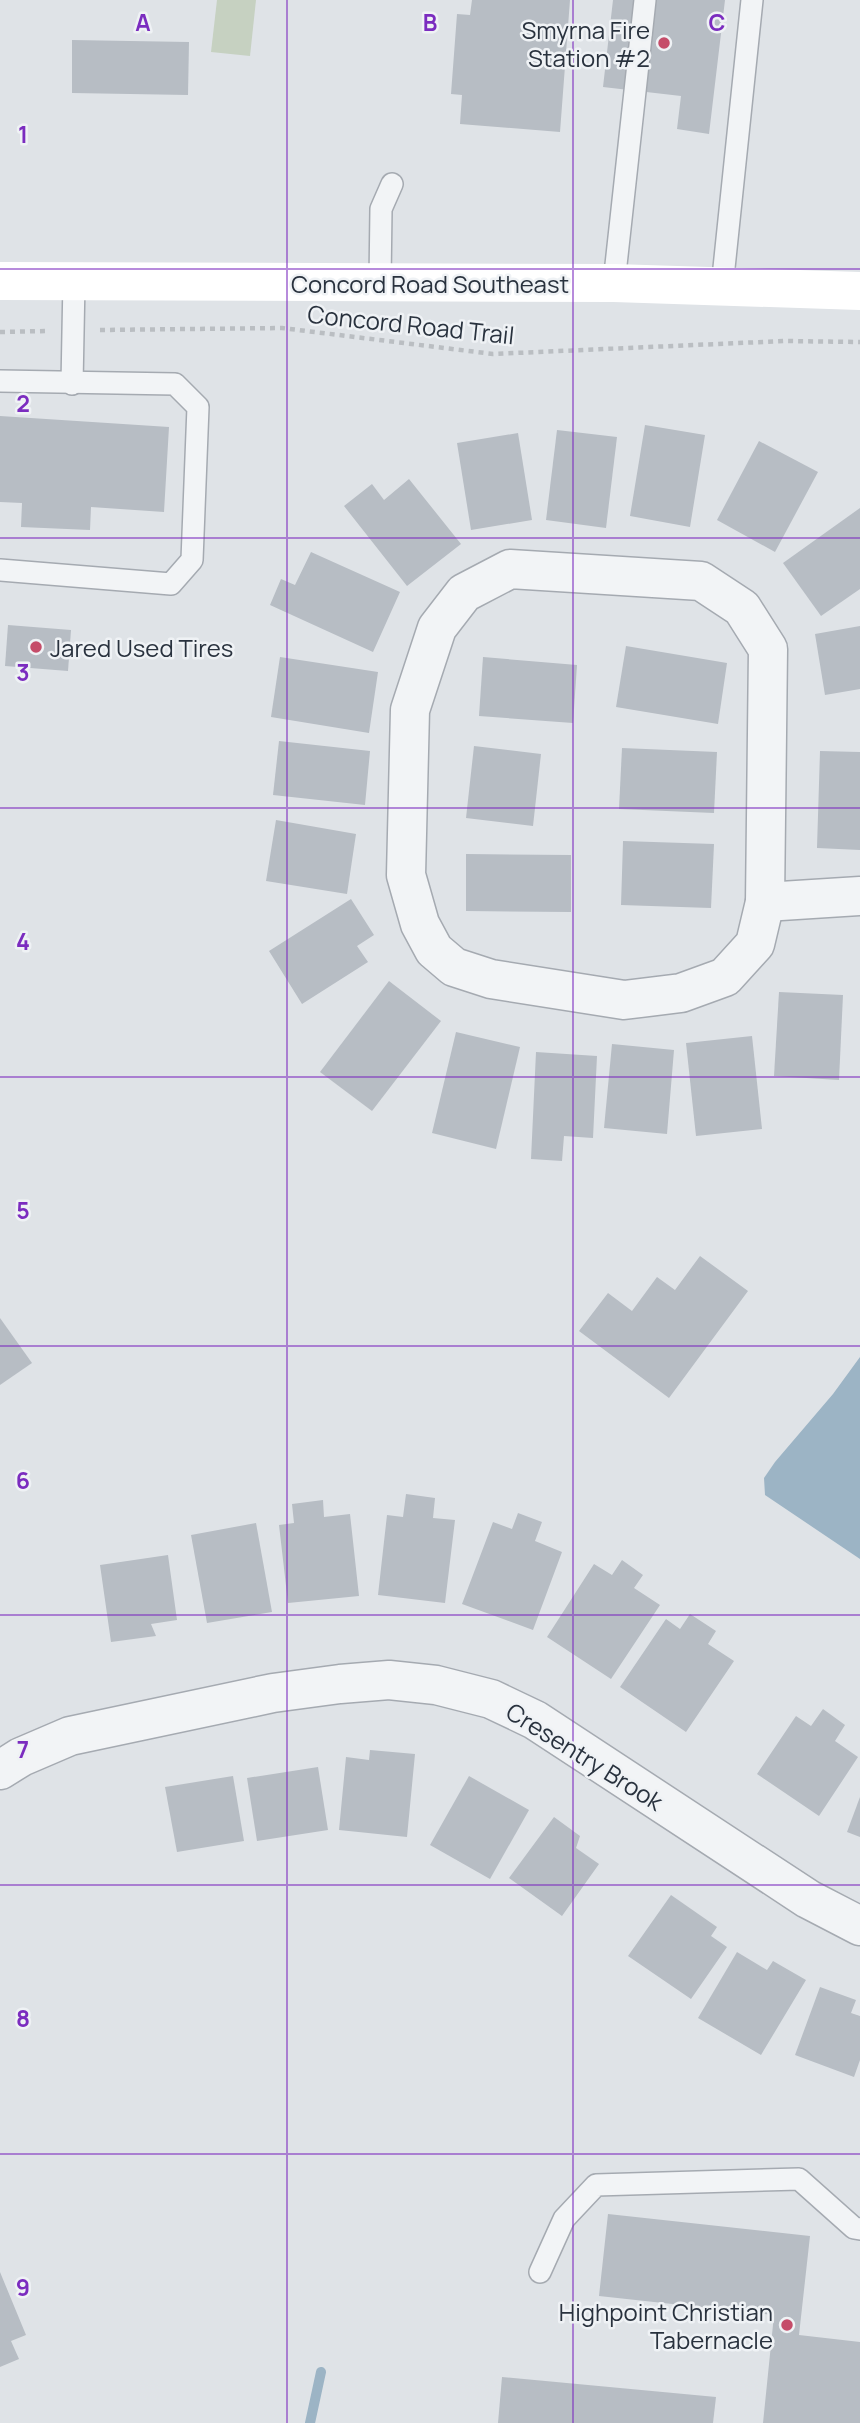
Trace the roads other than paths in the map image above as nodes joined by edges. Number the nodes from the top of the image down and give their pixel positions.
1 (645, 0) edge
2 (752, 0) edge
3 (392, 184) dead end
4 (0, 281) edge
5 (74, 281) junction
6 (380, 282) junction
7 (614, 283) junction
8 (722, 288) junction
9 (860, 292) edge
10 (0, 381) edge
11 (72, 384) junction
12 (0, 570) edge
13 (860, 896) edge
14 (765, 902) junction
15 (0, 1770) edge
16 (860, 1926) edge
17 (860, 2229) edge
18 (540, 2272) dead end

1 - 7 lane
2 - 8 lane
3 - 6 lane
4 - 5 street, Concord Road Southeast
5 - 6 street, Concord Road Southeast
5 - 11 lane
6 - 7 street, Concord Road Southeast
7 - 8 street, Concord Road Southeast
8 - 9 street, Concord Road Southeast
10 - 11 lane
11 - 12 lane
13 - 14 street
14 - 14 street
15 - 16 street, Cresentry Brook
17 - 18 lane

